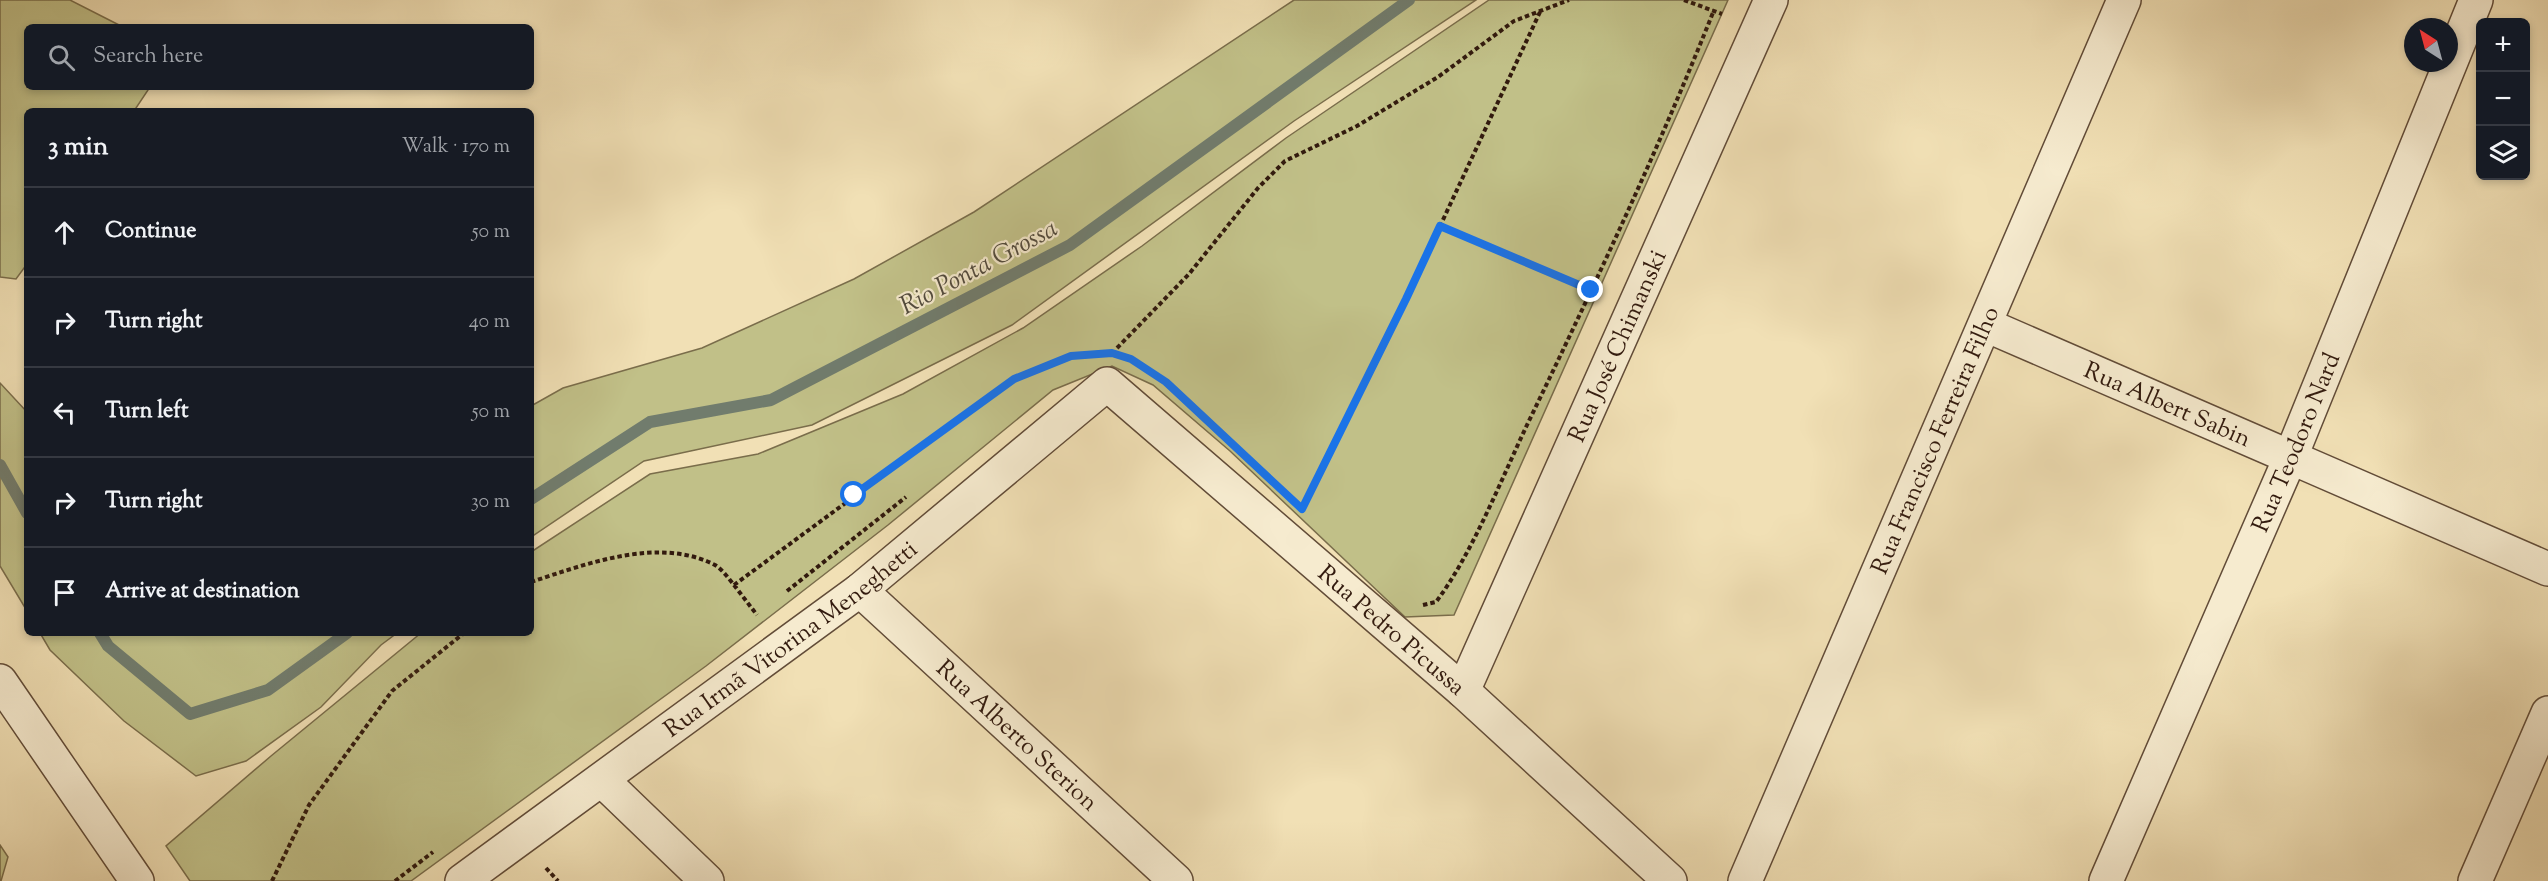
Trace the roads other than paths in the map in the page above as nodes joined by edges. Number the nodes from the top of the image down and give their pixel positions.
1 (1771, 0) edge
2 (2124, 0) edge
3 (2476, 0) edge
4 (1986, 325) junction
5 (1109, 369) joint
6 (2291, 456) junction
7 (2548, 568) edge
8 (860, 590) junction
9 (0, 681) edge
10 (1463, 691) junction
11 (2548, 713) edge
12 (602, 780) junction
13 (136, 881) edge
14 (462, 881) edge
15 (707, 881) edge
16 (1176, 881) edge
17 (1670, 881) edge
18 (1745, 881) edge
19 (2106, 881) edge
20 (2475, 881) edge

1 - 10 street, Rua José Chimanski
2 - 4 street, Rua Francisco Ferreira Filho
3 - 6 street, Rua Teodoro Nard
4 - 6 street, Rua Albert Sabin
4 - 18 street, Rua Francisco Ferreira Filho
5 - 8 street, Rua Irmã Vitorina Meneghetti
5 - 10 street, Rua Pedro Picussa
6 - 7 street, Rua Albert Sabin
6 - 19 street, Rua Teodoro Nard
8 - 12 street, Rua Irmã Vitorina Meneghetti
8 - 16 street, Rua Alberto Sterion
9 - 13 street
10 - 17 street, Rua Pedro Picussa
11 - 20 street
12 - 14 street, Rua Irmã Vitorina Meneghetti
12 - 15 street

